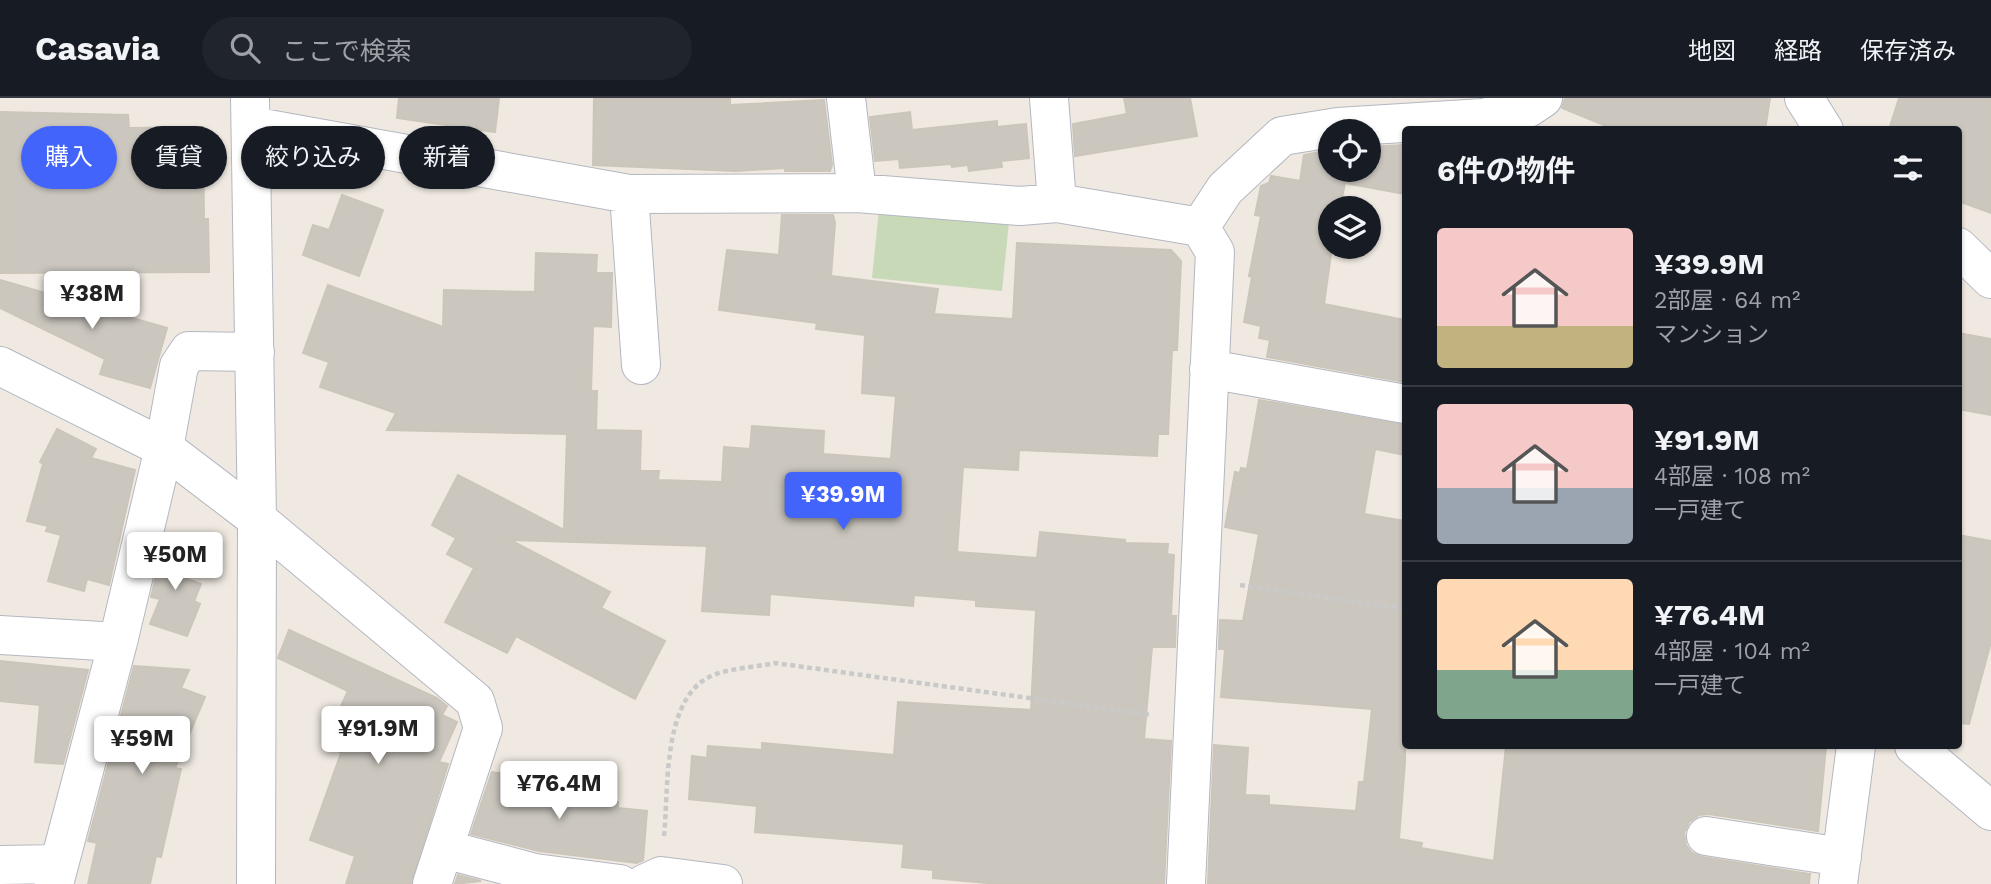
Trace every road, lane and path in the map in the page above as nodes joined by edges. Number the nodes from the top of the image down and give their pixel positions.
1 (846, 98) edge
2 (1049, 98) edge
3 (1543, 98) edge
4 (1804, 98) edge
5 (251, 112) edge
6 (1822, 126) edge
7 (857, 193) junction
8 (629, 194) junction
9 (1058, 203) junction
10 (1200, 227) junction
11 (1962, 252) edge
12 (1991, 279) edge
13 (255, 352) junction
14 (640, 365) dead end
15 (0, 366) edge
16 (1209, 369) junction
17 (1402, 403) edge
18 (164, 448) junction
19 (257, 519) junction
20 (1200, 579) junction
21 (1402, 609) edge
22 (0, 635) edge
23 (118, 642) junction
24 (1194, 720) junction
25 (1856, 749) edge
26 (1918, 749) edge
27 (1991, 811) edge
28 (1706, 836) dead end
29 (0, 865) edge
30 (438, 867) edge
31 (1840, 870) edge
32 (57, 874) edge
33 (652, 880) edge
34 (256, 884) edge
35 (620, 884) edge
36 (723, 884) edge
37 (1186, 884) edge

1 - 7 street
2 - 9 street
3 - 10 street
4 - 6 street
5 - 8 street
5 - 13 street
7 - 8 street
7 - 9 street
8 - 14 street
9 - 10 street
10 - 16 street
11 - 12 street
13 - 18 street
13 - 19 street
15 - 18 street
16 - 17 street
16 - 20 street
18 - 19 street
18 - 23 street
19 - 30 street
19 - 34 street
20 - 21 path
20 - 24 street
22 - 23 street
23 - 32 street
24 - 33 path
24 - 37 street
25 - 31 street
26 - 27 street
28 - 31 street
29 - 32 street
30 - 35 street
33 - 36 street

